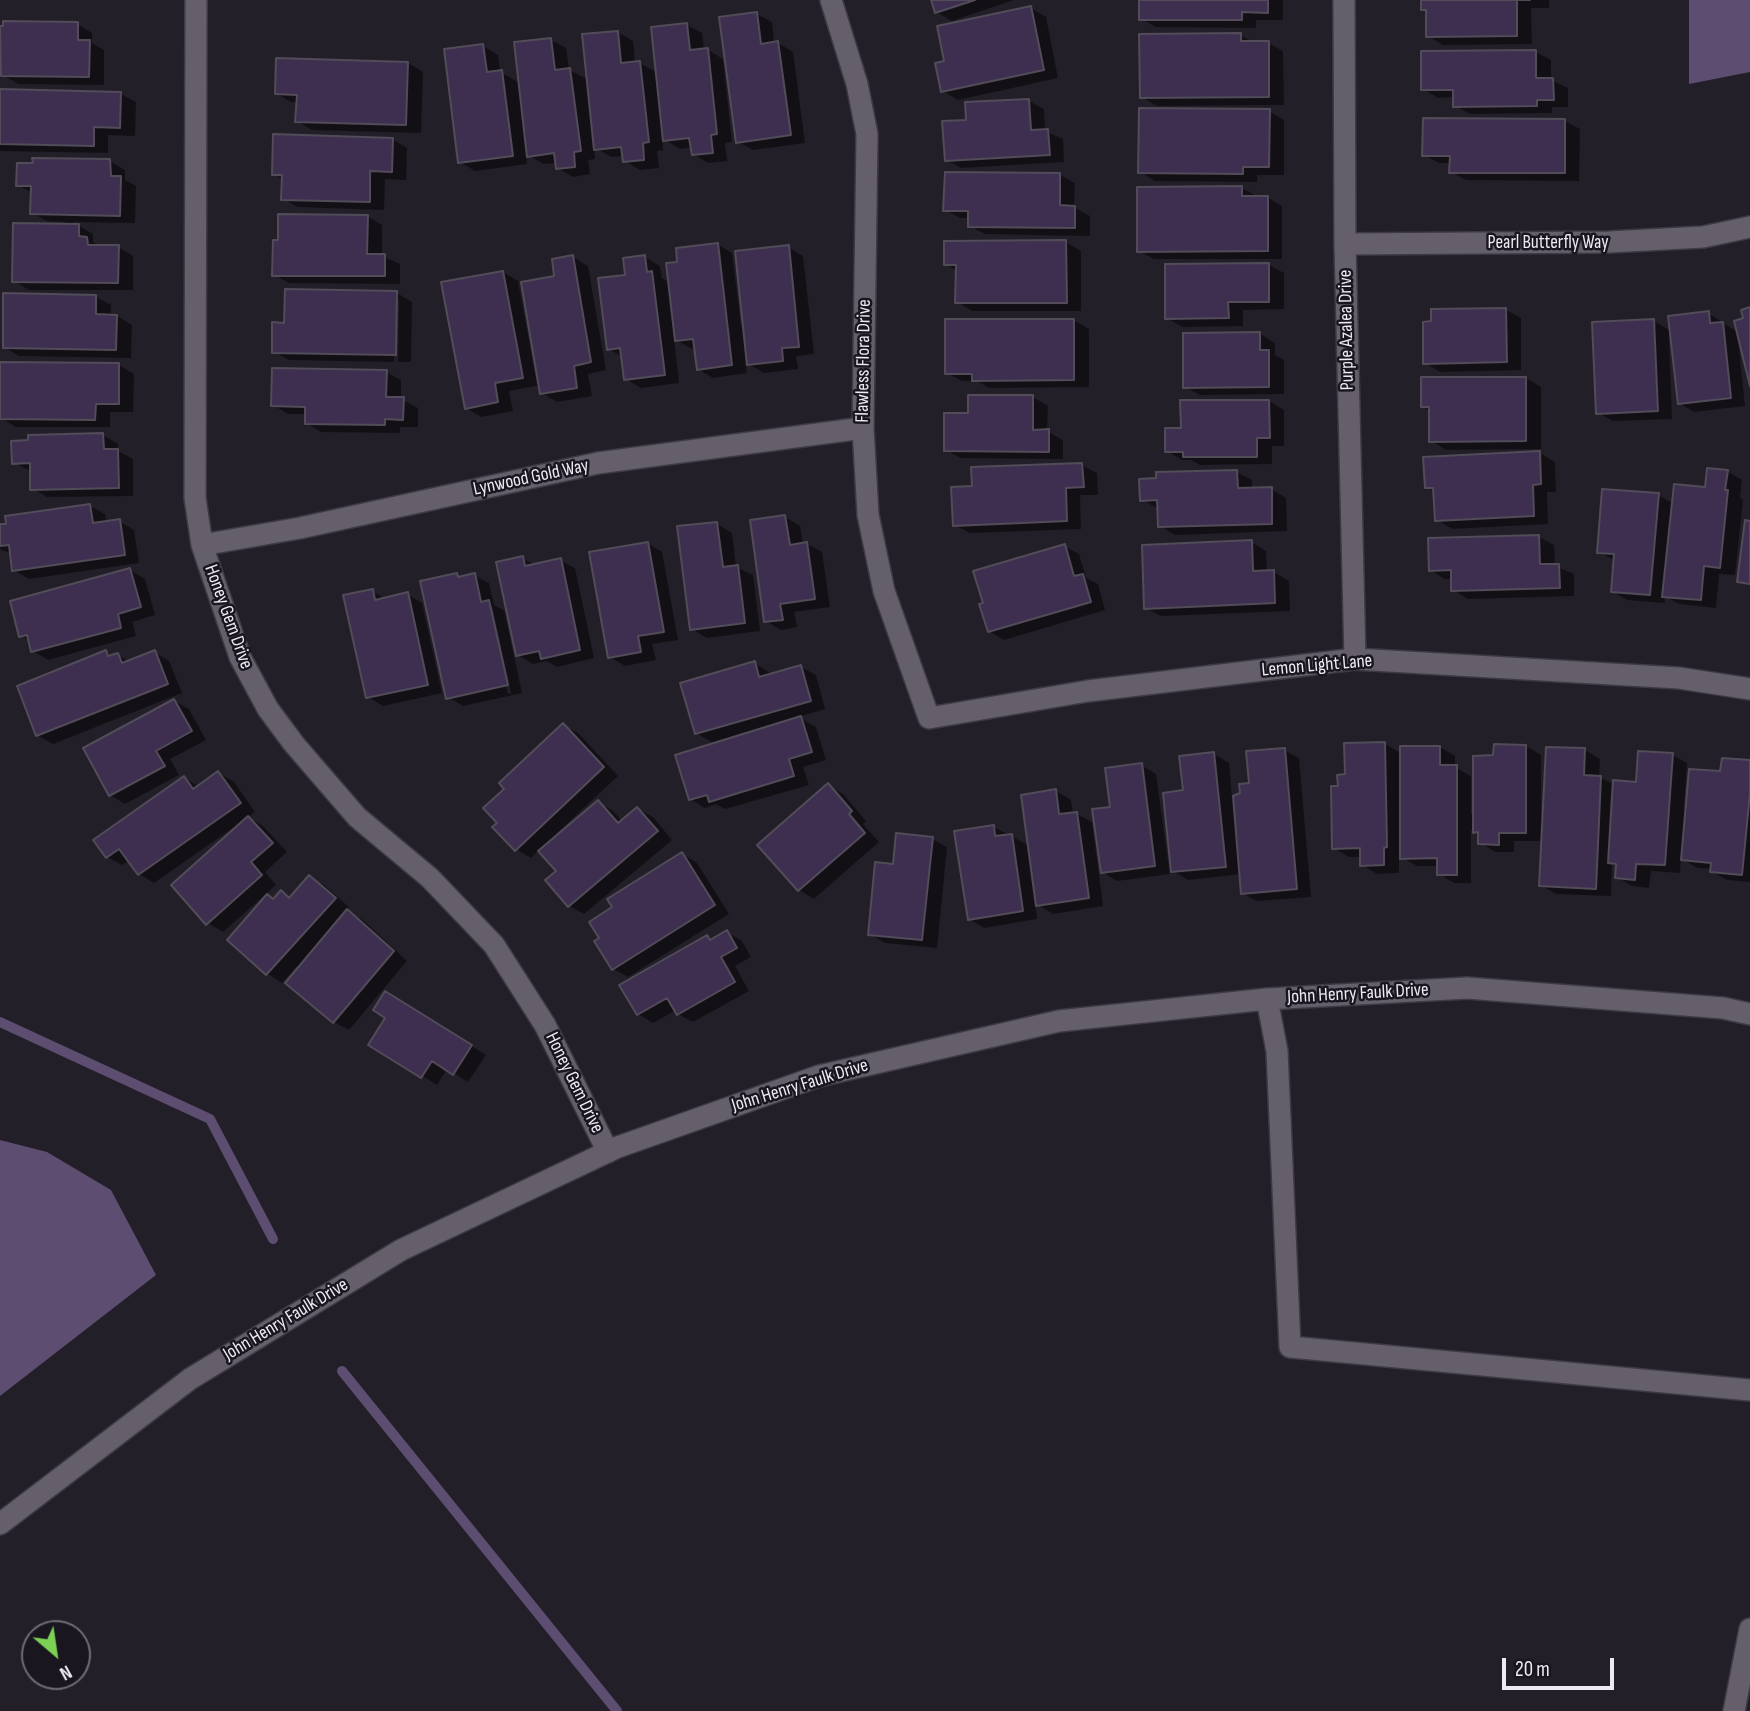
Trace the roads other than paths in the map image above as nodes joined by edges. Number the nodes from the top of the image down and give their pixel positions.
1 (196, 0) edge
2 (831, 0) edge
3 (1344, 0) edge
4 (1750, 227) edge
5 (1345, 244) junction
6 (863, 428) junction
7 (202, 545) junction
8 (1355, 659) junction
9 (1750, 689) edge
10 (929, 718) joint
11 (1267, 999) junction
12 (1750, 1014) edge
13 (608, 1152) junction
14 (1750, 1390) edge
15 (0, 1524) edge
16 (1750, 1629) edge
17 (1734, 1711) edge

1 - 7 street, Honey Gem Drive
2 - 6 street, Flawless Flora Drive
3 - 5 street, Purple Azalea Drive
4 - 5 street, Pearl Butterfly Way
5 - 8 street, Purple Azalea Drive
6 - 7 street, Lynwood Gold Way
6 - 10 street, Flawless Flora Drive
7 - 13 street, Honey Gem Drive
8 - 9 street, Lemon Light Lane
8 - 10 street, Lemon Light Lane
11 - 12 street, John Henry Faulk Drive
11 - 13 street, John Henry Faulk Drive
11 - 14 street
13 - 15 street, John Henry Faulk Drive
16 - 17 street

